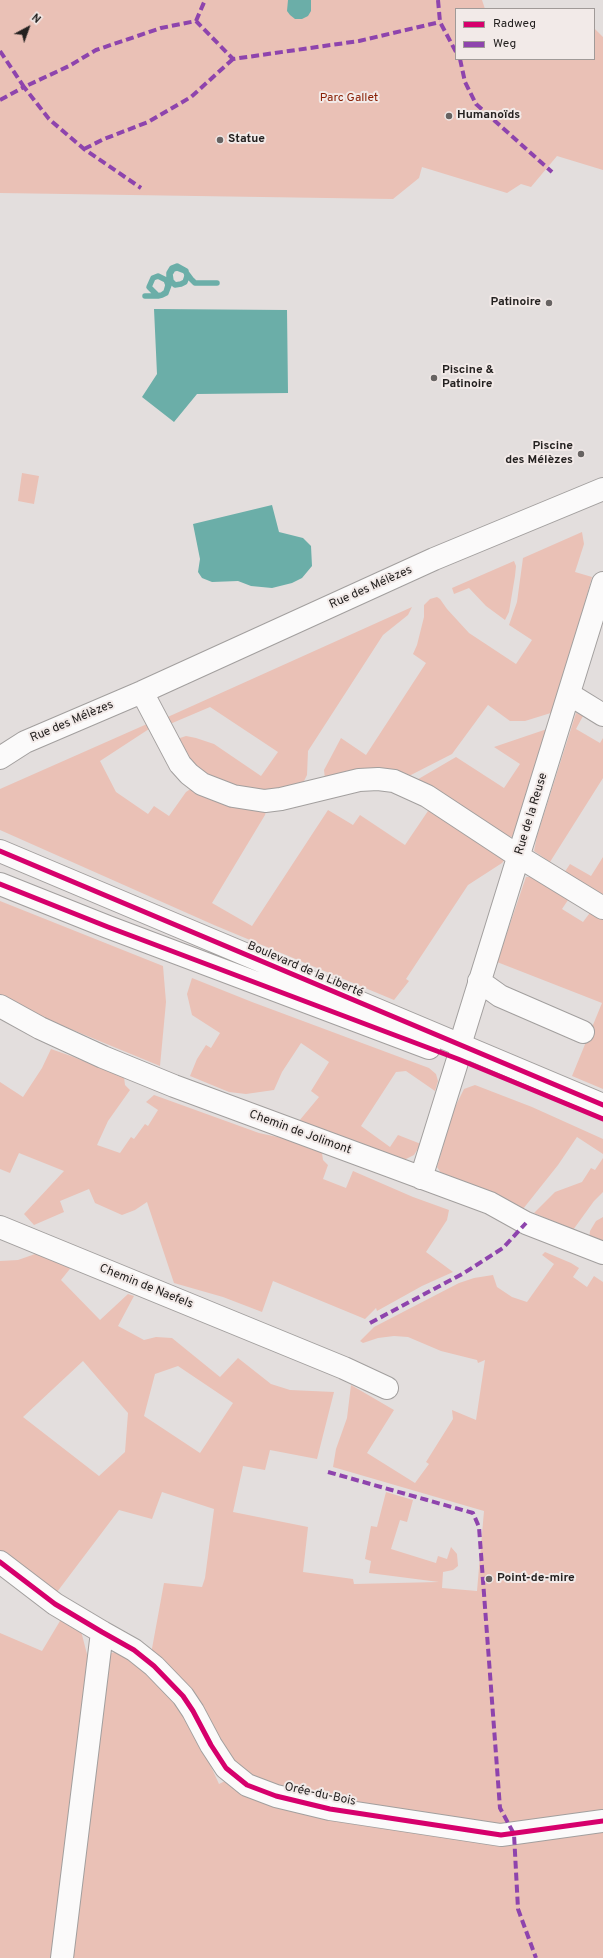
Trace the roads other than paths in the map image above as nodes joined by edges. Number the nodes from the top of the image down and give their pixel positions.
1 (603, 489) edge
2 (603, 583) edge
3 (142, 692) junction
4 (569, 694) junction
5 (603, 715) edge
6 (25, 742) junction
7 (0, 749) edge
8 (0, 758) edge
9 (0, 851) edge
10 (518, 856) junction
11 (0, 884) edge
12 (603, 908) edge
13 (479, 982) junction
14 (0, 1006) edge
15 (584, 1032) dead end
16 (459, 1052) junction
17 (603, 1105) edge
18 (603, 1119) edge
19 (421, 1178) junction
20 (0, 1227) edge
21 (603, 1253) edge
22 (387, 1388) dead end
23 (0, 1562) edge
24 (102, 1632) junction
25 (603, 1820) edge
26 (62, 1958) edge

1 - 3 street, Rue des Mélèzes
2 - 4 street, Rue de la Reuse
3 - 6 street, Rue des Mélèzes
3 - 10 street
4 - 5 street
4 - 10 street, Rue de la Reuse
6 - 7 street, Rue des Mélèzes
6 - 8 street, Rue des Mélèzes
9 - 16 street, Boulevard de la Liberté
10 - 12 street
10 - 13 street, Rue de la Reuse
11 - 16 street, Boulevard de la Liberté
13 - 15 street
13 - 16 street, Rue de la Reuse
14 - 19 street, Chemin de Jolimont
16 - 17 street, Boulevard de la Liberté
16 - 18 street, Boulevard de la Liberté
16 - 19 street, Rue de la Reuse
19 - 21 street, Chemin de Jolimont
20 - 22 street, Chemin de Naefels
23 - 24 street, Orée-du-Bois
24 - 25 street, Orée-du-Bois
24 - 26 street

